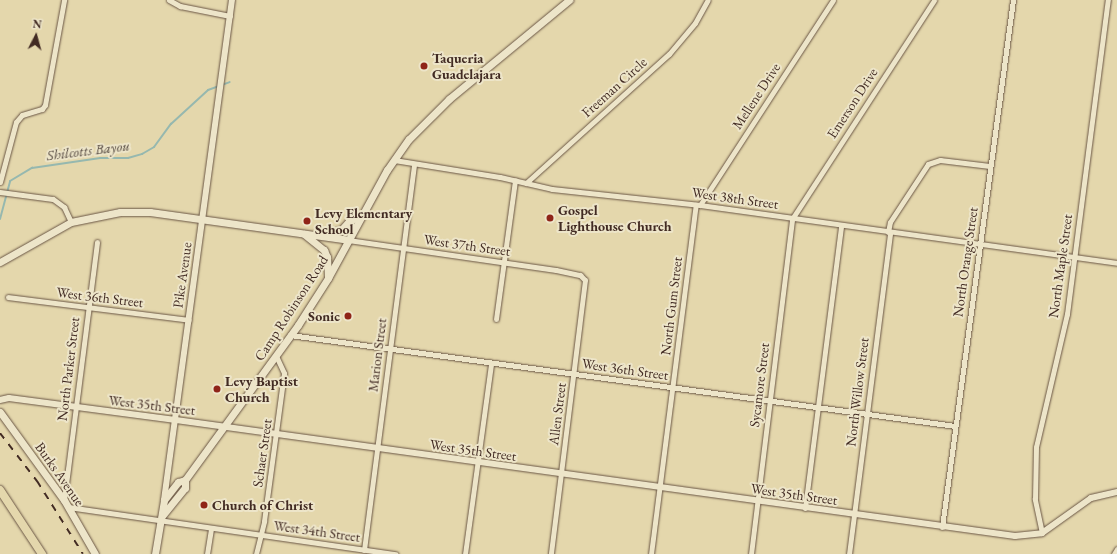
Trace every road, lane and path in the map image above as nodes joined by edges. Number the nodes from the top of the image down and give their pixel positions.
1 (64, 0) edge
2 (169, 0) edge
3 (232, 0) edge
4 (569, 0) edge
5 (708, 0) edge
6 (833, 0) edge
7 (934, 0) edge
8 (1013, 0) edge
9 (1108, 0) edge
10 (230, 16) junction
11 (394, 160) junction
12 (414, 164) junction
13 (990, 166) junction
14 (515, 180) junction
15 (0, 182) edge
16 (526, 183) junction
17 (0, 192) edge
18 (698, 205) junction
19 (362, 215) junction
20 (792, 218) junction
21 (203, 220) junction
22 (71, 222) junction
23 (841, 226) junction
24 (889, 232) junction
25 (303, 234) junction
26 (315, 236) junction
27 (348, 240) junction
28 (97, 242) dead end
29 (979, 245) junction
30 (403, 248) junction
31 (1074, 257) junction
32 (0, 262) edge
33 (504, 263) junction
34 (1117, 263) edge
35 (328, 278) junction
36 (583, 278) joint
37 (8, 297) dead end
38 (88, 308) junction
39 (496, 319) dead end
40 (189, 320) junction
41 (290, 335) junction
42 (390, 348) junction
43 (276, 356) junction
44 (491, 363) junction
45 (574, 374) junction
46 (672, 388) junction
47 (0, 400) edge
48 (768, 400) junction
49 (818, 407) junction
50 (76, 408) junction
51 (0, 412) edge
52 (866, 413) junction
53 (176, 420) junction
54 (956, 426) junction
55 (223, 427) junction
56 (277, 434) junction
57 (376, 449) junction
58 (478, 462) junction
59 (562, 474) junction
60 (185, 480) junction
61 (660, 488) junction
62 (0, 490) edge
63 (1117, 492) edge
64 (64, 500) junction
65 (164, 500) junction
66 (757, 501) junction
67 (68, 507) junction
68 (805, 508) junction
69 (854, 514) junction
70 (162, 518) junction
71 (942, 527) junction
72 (211, 528) junction
73 (1042, 533) junction
74 (260, 535) junction
75 (1117, 549) edge
76 (364, 550) junction
77 (42, 554) edge
78 (95, 554) edge
79 (155, 554) edge
80 (207, 554) edge
81 (256, 554) edge
82 (396, 554) edge
83 (465, 554) edge
84 (551, 554) edge
85 (651, 554) edge
86 (751, 554) edge
87 (849, 554) edge
88 (1114, 554) edge

1 - 15 street
2 - 10 street
3 - 10 street, Pike Avenue
4 - 11 main road, Camp Robinson Road
5 - 16 street, Freeman Circle
6 - 18 street, Mellene Drive
7 - 20 street, Emerson Drive
8 - 13 street, North Orange Street
9 - 31 street, North Maple Street
10 - 21 street, Pike Avenue
11 - 12 street, West 38th Street
11 - 19 main road, Camp Robinson Road
12 - 14 street, West 38th Street
12 - 30 street, Marion Street
13 - 24 street, North Willow Street
13 - 29 street, North Orange Street
14 - 16 street, West 38th Street
14 - 33 street
16 - 18 street, West 38th Street
17 - 22 street
18 - 20 street, West 38th Street
18 - 46 street, North Gum Street
19 - 26 main road
19 - 27 main road, Camp Robinson Road
20 - 23 street, West 38th Street
20 - 48 street, Sycamore Street
21 - 22 main road, West 37th Street
21 - 25 main road, West 37th Street
21 - 40 street, Pike Avenue
22 - 32 main road, West 37th Street
23 - 24 street, West 38th Street
23 - 49 street
24 - 29 street, West 38th Street
24 - 52 street, North Willow Street
25 - 26 main road, West 37th Street
25 - 35 main road
26 - 27 main road, West 37th Street
27 - 30 street, West 37th Street
27 - 35 main road, Camp Robinson Road
28 - 38 street, North Parker Street
29 - 31 street, West 38th Street
29 - 54 street, North Orange Street
30 - 33 street, West 37th Street
30 - 42 street, Marion Street
31 - 34 street, West 38th Street
31 - 73 street, North Maple Street
33 - 36 street, West 37th Street
33 - 39 street
35 - 41 main road, Camp Robinson Road
36 - 45 street, Allen Street
37 - 38 street, West 36th Street
38 - 40 street, West 36th Street
38 - 50 street, North Parker Street
40 - 53 street, Pike Avenue
41 - 42 street, West 36th Street
41 - 43 main road, Camp Robinson Road
42 - 44 street, West 36th Street
42 - 57 street, Marion Street
43 - 55 main road, Camp Robinson Road
43 - 56 street, Schaer Street
44 - 45 street, West 36th Street
44 - 58 street
45 - 46 street, West 36th Street
45 - 59 street, Allen Street
46 - 48 street, West 36th Street
46 - 61 street, North Gum Street
47 - 50 street, West 35th Street
48 - 49 street, West 36th Street
48 - 66 street, Sycamore Street
49 - 52 street, West 36th Street
49 - 68 street
50 - 53 street, West 35th Street
50 - 64 street, North Parker Street
51 - 64 main road, Burks Avenue
52 - 54 street, West 36th Street
52 - 69 street, North Willow Street
53 - 55 street, West 35th Street
53 - 65 street, Pike Avenue
54 - 71 street, North Orange Street
55 - 56 street, West 35th Street
55 - 60 main road, Camp Robinson Road
56 - 57 street, West 35th Street
56 - 74 street, Schaer Street
57 - 58 street, West 35th Street
57 - 76 street, Marion Street
58 - 59 street, West 35th Street
58 - 83 street
59 - 61 street, West 35th Street
59 - 84 street, Allen Street
60 - 65 main road, Camp Robinson Road
60 - 70 main road, Camp Robinson Road
61 - 66 street, West 35th Street
61 - 85 street, North Gum Street
62 - 77 main road
63 - 73 street
64 - 67 main road, Burks Avenue
65 - 70 main road, Pike Avenue
66 - 68 street, West 35th Street
66 - 86 street, Sycamore Street
67 - 70 street, West 34th Street
67 - 78 main road, Burks Avenue
68 - 69 street, West 35th Street
69 - 71 street, West 35th Street
69 - 87 street, North Willow Street
70 - 72 street, West 34th Street
70 - 79 main road, Pike Avenue
71 - 73 street, West 35th Street
72 - 74 street, West 34th Street
72 - 80 street
74 - 76 street, West 34th Street
74 - 81 street, Schaer Street
75 - 88 street
76 - 82 street, West 34th Street

